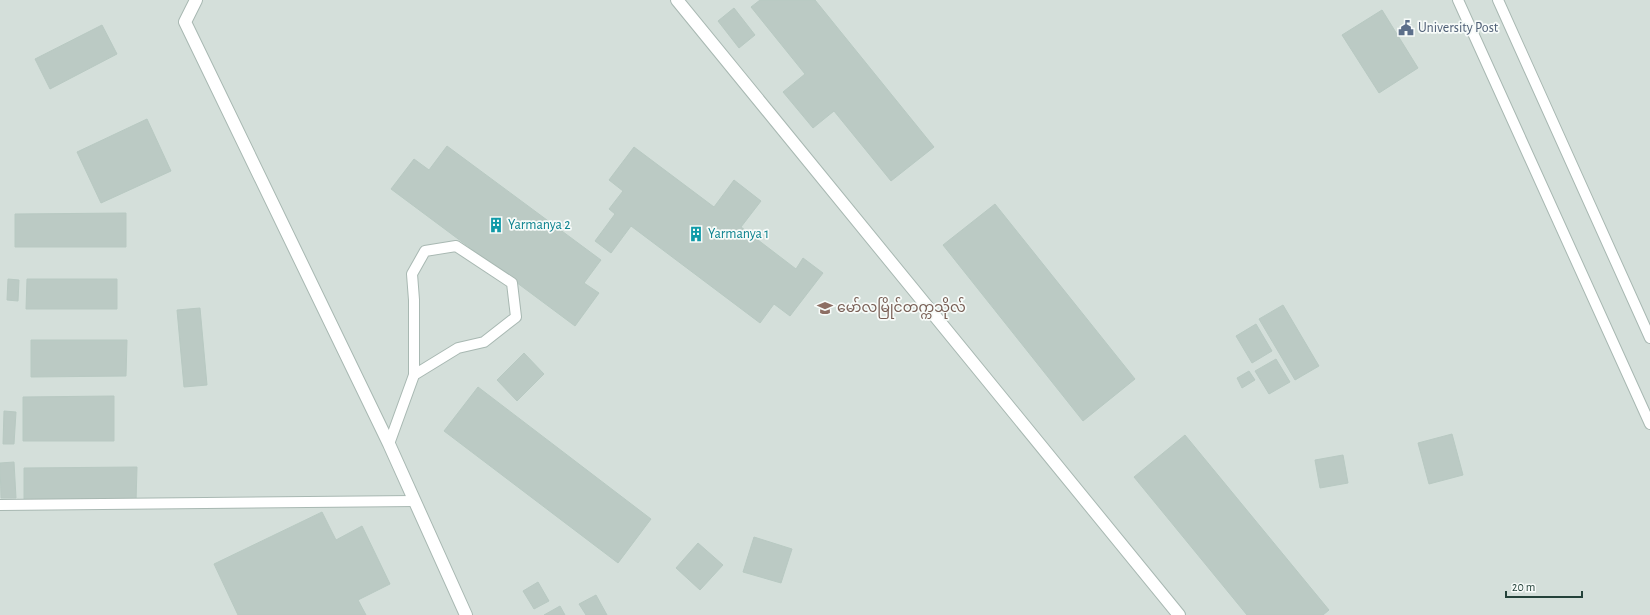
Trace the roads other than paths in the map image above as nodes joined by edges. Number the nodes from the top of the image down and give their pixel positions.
1 (196, 0) edge
2 (677, 0) edge
3 (1458, 0) edge
4 (1498, 0) edge
5 (1650, 338) edge
6 (414, 375) junction
7 (1650, 424) edge
8 (389, 444) junction
9 (415, 501) junction
10 (0, 505) edge
11 (466, 615) edge
12 (1179, 615) edge

1 - 8 street
2 - 12 street
3 - 7 lane
4 - 5 lane
6 - 6 lane
6 - 8 lane
8 - 9 street
9 - 10 lane
9 - 11 street

